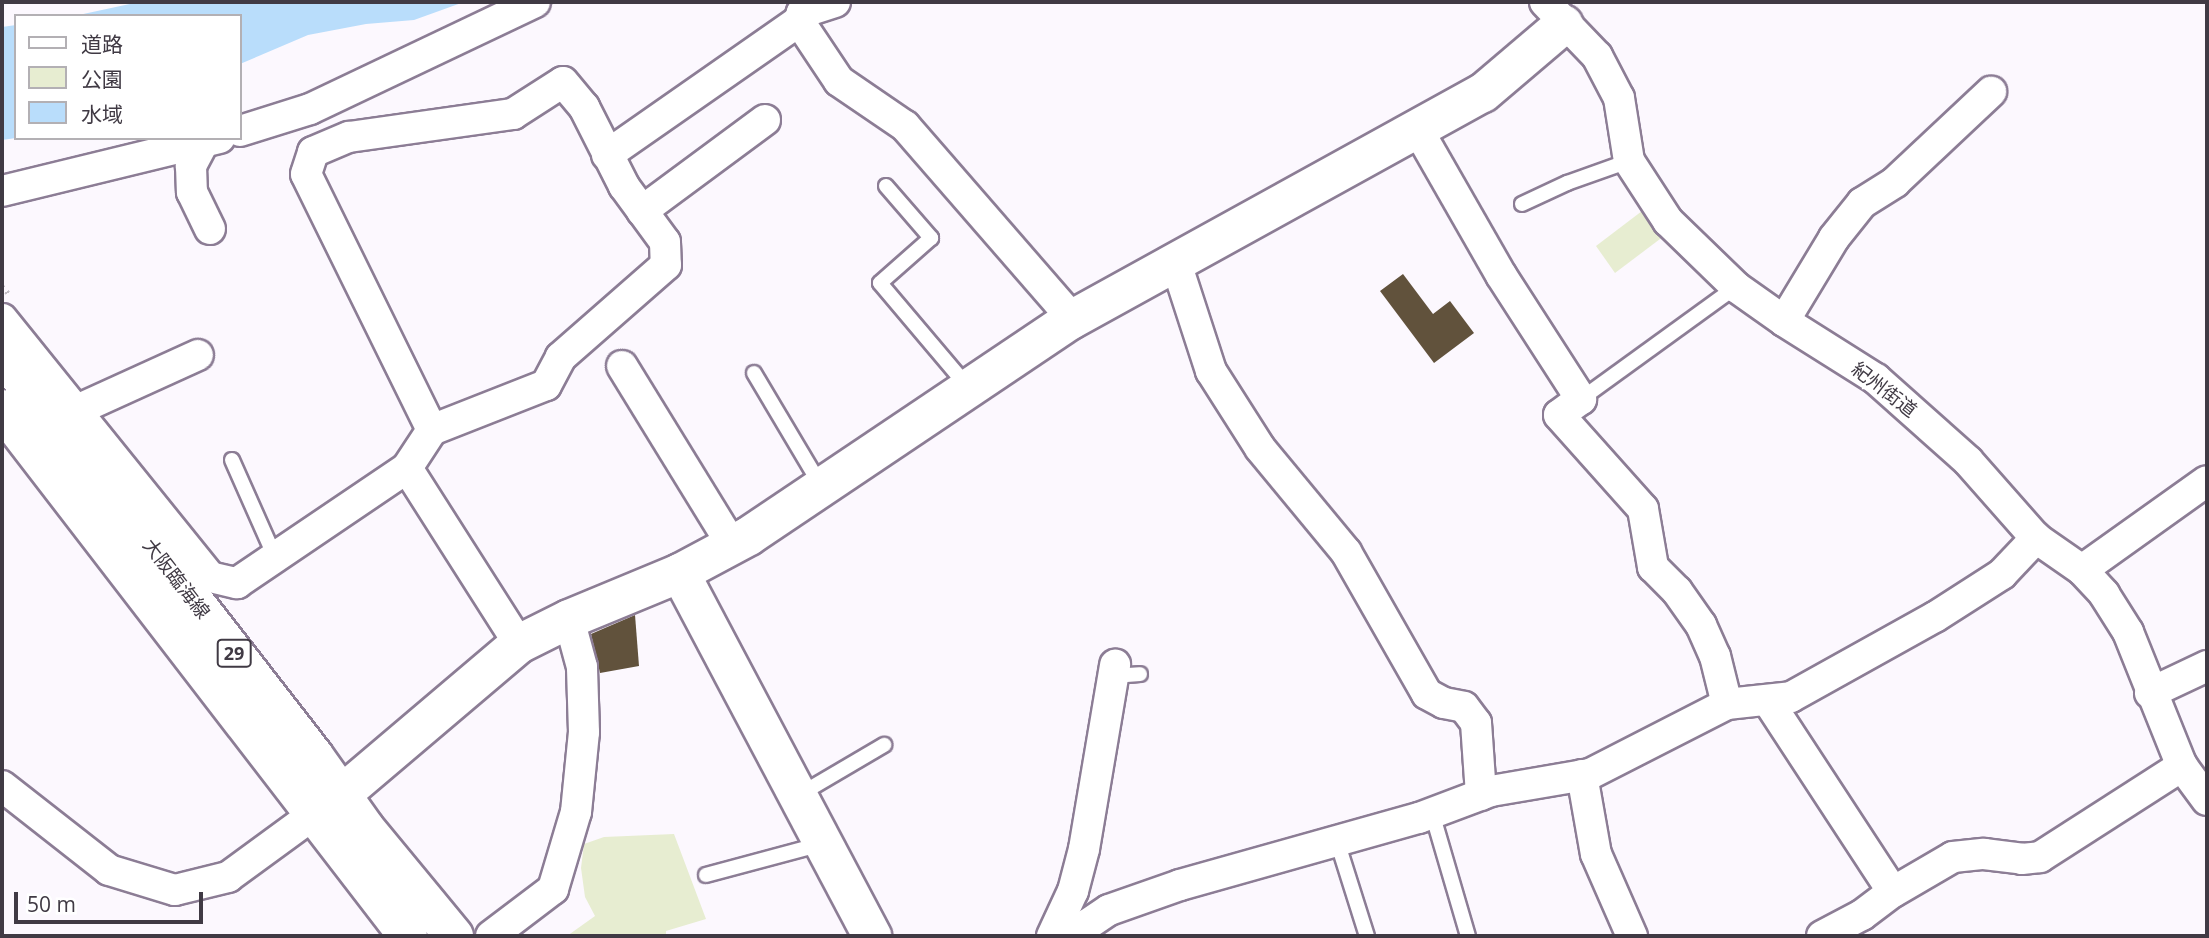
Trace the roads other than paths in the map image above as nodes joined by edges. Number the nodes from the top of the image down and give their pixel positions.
1 (535, 2) edge
2 (835, 2) edge
3 (1553, 8) edge
4 (799, 21) junction
5 (1991, 92) dead end
6 (765, 120) dead end
7 (242, 130) edge
8 (1418, 130) junction
9 (211, 142) edge
10 (607, 155) junction
11 (1629, 161) junction
12 (886, 186) dead end
13 (2, 191) edge
14 (1522, 204) dead end
15 (642, 211) junction
16 (210, 229) dead end
17 (1175, 260) junction
18 (1736, 287) junction
19 (2, 319) edge
20 (1073, 319) junction
21 (1784, 321) junction
22 (198, 355) dead end
23 (8, 362) edge
24 (622, 366) dead end
25 (754, 373) dead end
26 (969, 388) junction
27 (1581, 399) junction
28 (2, 409) edge
29 (75, 411) junction
30 (432, 430) junction
31 (232, 460) dead end
32 (407, 468) junction
33 (2207, 481) edge
34 (821, 487) junction
35 (2036, 538) junction
36 (732, 545) junction
37 (275, 557) junction
38 (2082, 570) junction
39 (680, 573) junction
40 (569, 619) junction
41 (519, 644) junction
42 (2207, 666) edge
43 (1123, 671) dead end
44 (2150, 693) junction
45 (1768, 701) junction
46 (1727, 704) junction
47 (884, 745) dead end
48 (2182, 766) junction
49 (1582, 775) junction
50 (2, 786) edge
51 (798, 795) junction
52 (1481, 795) junction
53 (2207, 800) edge
54 (327, 804) junction
55 (1433, 813) junction
56 (1337, 841) junction
57 (823, 844) junction
58 (706, 875) dead end
59 (1893, 892) junction
60 (408, 936) edge
61 (454, 936) edge
62 (491, 936) edge
63 (872, 936) edge
64 (1052, 936) edge
65 (1079, 936) edge
66 (1366, 936) edge
67 (1468, 936) edge
68 (1632, 936) edge
69 (1822, 936) edge

1 - 7 street
2 - 4 street
3 - 8 street
3 - 11 street, 紀州街道
4 - 10 street
4 - 20 street
5 - 21 street
6 - 15 street
8 - 17 street
8 - 27 street
9 - 13 street
9 - 16 street
10 - 15 street
10 - 30 street
11 - 14 lane
11 - 18 street, 紀州街道
12 - 26 lane
15 - 30 street
17 - 20 street
17 - 52 street
18 - 21 street, 紀州街道
18 - 27 lane
19 - 29 street
20 - 26 street
21 - 35 street, 紀州街道
22 - 29 street
23 - 54 street, 大阪臨海線 / 29
24 - 36 street
25 - 34 lane
26 - 34 street
27 - 46 street
28 - 54 street, 大阪臨海線 / 29
29 - 37 street
30 - 32 street
31 - 37 lane
32 - 37 street
32 - 41 street
33 - 38 street
34 - 36 street
35 - 38 street, 紀州街道
35 - 45 street
36 - 39 street
38 - 44 street, 紀州街道
39 - 40 street
39 - 51 street
40 - 41 street
40 - 62 street
41 - 54 street
42 - 44 street
43 - 64 street
44 - 48 street, 紀州街道
45 - 46 street
45 - 59 street
46 - 49 street
47 - 51 lane
48 - 53 street, 紀州街道
48 - 59 street
49 - 52 street
49 - 68 street
50 - 54 street
51 - 57 street
52 - 55 street
54 - 60 street, 大阪臨海線 / 29
54 - 61 street, 大阪臨海線 / 29
55 - 56 street
55 - 67 lane
56 - 65 street
56 - 66 lane
57 - 58 lane
57 - 63 street
59 - 69 street

